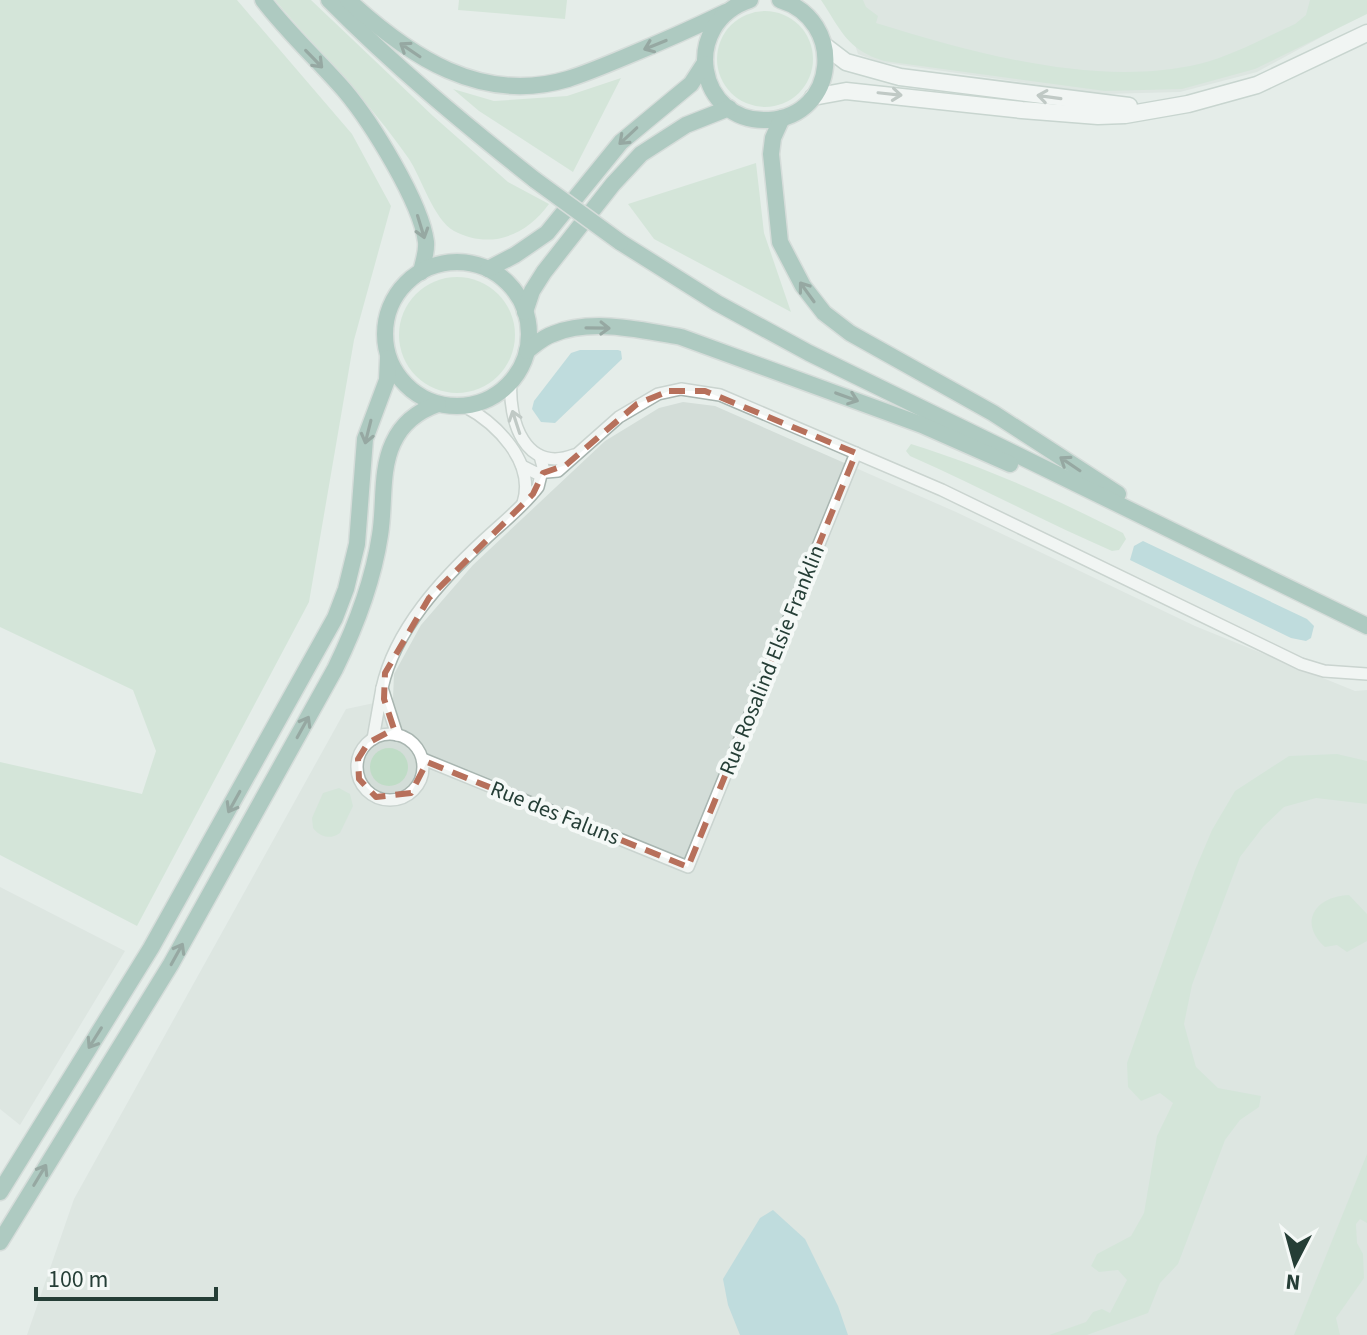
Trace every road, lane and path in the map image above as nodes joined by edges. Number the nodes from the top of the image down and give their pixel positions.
1 (263, 0) edge
2 (329, 0) edge
3 (348, 0) edge
4 (785, 1) edge
5 (739, 4) edge
6 (1367, 33) edge
7 (825, 46) junction
8 (704, 64) junction
9 (813, 97) junction
10 (729, 108) junction
11 (1155, 109) junction
12 (782, 118) junction
13 (488, 269) junction
14 (421, 272) junction
15 (525, 312) junction
16 (527, 351) junction
17 (388, 358) junction
18 (511, 381) junction
19 (438, 404) junction
20 (464, 406) junction
21 (579, 453) junction
22 (856, 453) junction
23 (540, 456) junction
24 (522, 466) junction
25 (543, 473) junction
26 (523, 503) junction
27 (1233, 560) junction
28 (1367, 626) edge
29 (1367, 674) edge
30 (382, 688) junction
31 (397, 735) junction
32 (373, 739) junction
33 (423, 759) junction
34 (688, 867) joint
35 (0, 1192) edge
36 (0, 1242) edge

1 -> 14 main road
2 - 27 main road, bridge
5 -> 3 main road
4 - 7 main road
5 - 8 main road
6 - 11 main road
7 - 9 main road
11 -> 7 main road
8 - 10 main road
8 -> 13 main road
9 -> 11 main road
9 - 12 main road
10 - 12 main road
10 - 15 main road
27 -> 12 main road
13 - 14 main road
13 - 15 main road
14 - 17 main road
15 - 16 main road
16 - 18 main road
16 -> 27 main road
17 - 19 main road
17 -> 35 main road
18 - 20 main road
23 -> 18 street
19 - 20 main road
36 -> 19 main road
20 - 24 street
21 - 22 street
21 - 23 street
21 - 25 street
22 - 29 street
22 - 34 street, Rue Rosalind Elsie Franklin
23 - 25 street
24 - 25 street
24 - 26 street
25 - 26 street
26 - 30 street
27 - 28 main road
30 - 31 street
30 - 32 street
31 - 32 street
31 - 33 street
32 - 33 street
33 - 34 street, Rue des Faluns

